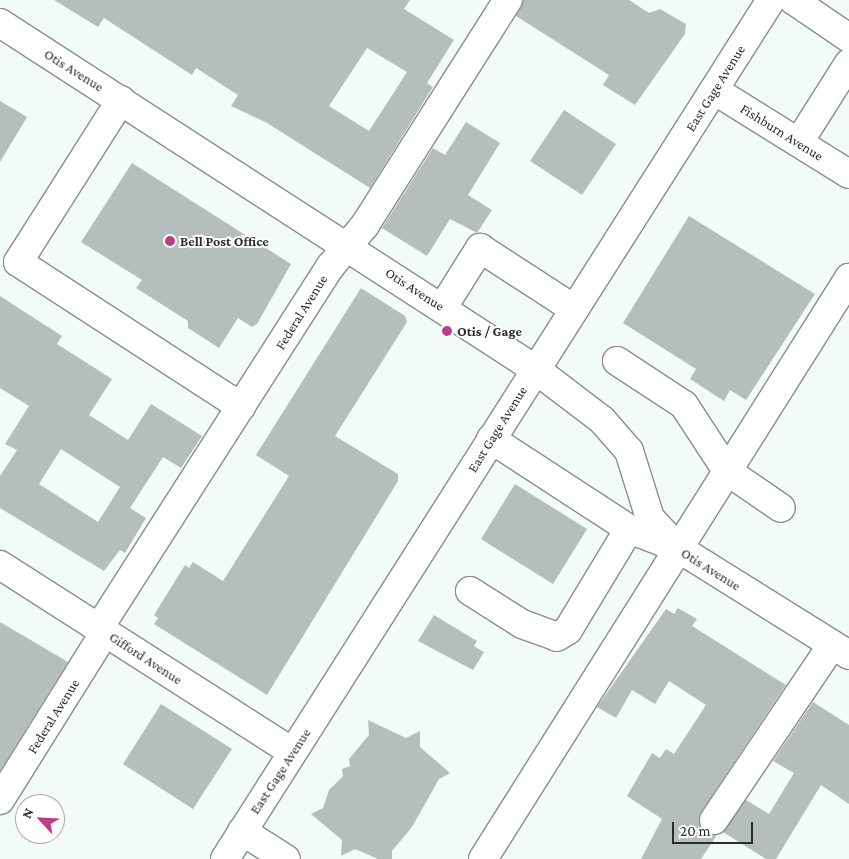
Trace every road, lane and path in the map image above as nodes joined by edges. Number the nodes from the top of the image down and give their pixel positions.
1 (508, 0) edge
2 (771, 0) edge
3 (793, 0) edge
4 (0, 23) edge
5 (849, 38) edge
6 (849, 63) edge
7 (714, 90) junction
8 (121, 100) junction
9 (799, 142) junction
10 (849, 174) edge
11 (351, 247) junction
12 (849, 278) edge
13 (443, 307) junction
14 (574, 310) junction
15 (617, 361) dead end
16 (535, 369) junction
17 (241, 407) junction
18 (491, 440) junction
19 (727, 471) junction
20 (781, 508) dead end
21 (629, 529) junction
22 (678, 548) junction
23 (0, 564) edge
24 (470, 591) dead end
25 (102, 630) junction
26 (841, 650) edge
27 (292, 752) junction
28 (0, 800) edge
29 (714, 820) dead end
30 (242, 831) junction
31 (225, 859) edge
32 (286, 859) edge
33 (483, 859) edge

1 - 11 street, Federal Avenue
2 - 7 street, East Gage Avenue
3 - 5 street
4 - 8 street, Otis Avenue
6 - 9 street
7 - 9 street, Fishburn Avenue
7 - 14 street, East Gage Avenue
8 - 11 street, Otis Avenue
8 - 17 street
9 - 10 street, Fishburn Avenue
11 - 13 street, Otis Avenue
11 - 17 street, Federal Avenue
12 - 19 street
13 - 14 street
13 - 16 street, Otis Avenue
14 - 16 street, East Gage Avenue
15 - 19 street
16 - 18 street, East Gage Avenue
16 - 22 street, Otis Avenue
17 - 25 street, Federal Avenue
18 - 21 street
18 - 27 street, East Gage Avenue
19 - 20 street
19 - 22 street
21 - 22 street
21 - 24 street
22 - 26 street, Otis Avenue
22 - 33 street
23 - 25 street, Gifford Avenue
25 - 27 street, Gifford Avenue
25 - 28 street, Federal Avenue
26 - 29 street
27 - 30 street, East Gage Avenue
30 - 31 street, East Gage Avenue
30 - 32 street

